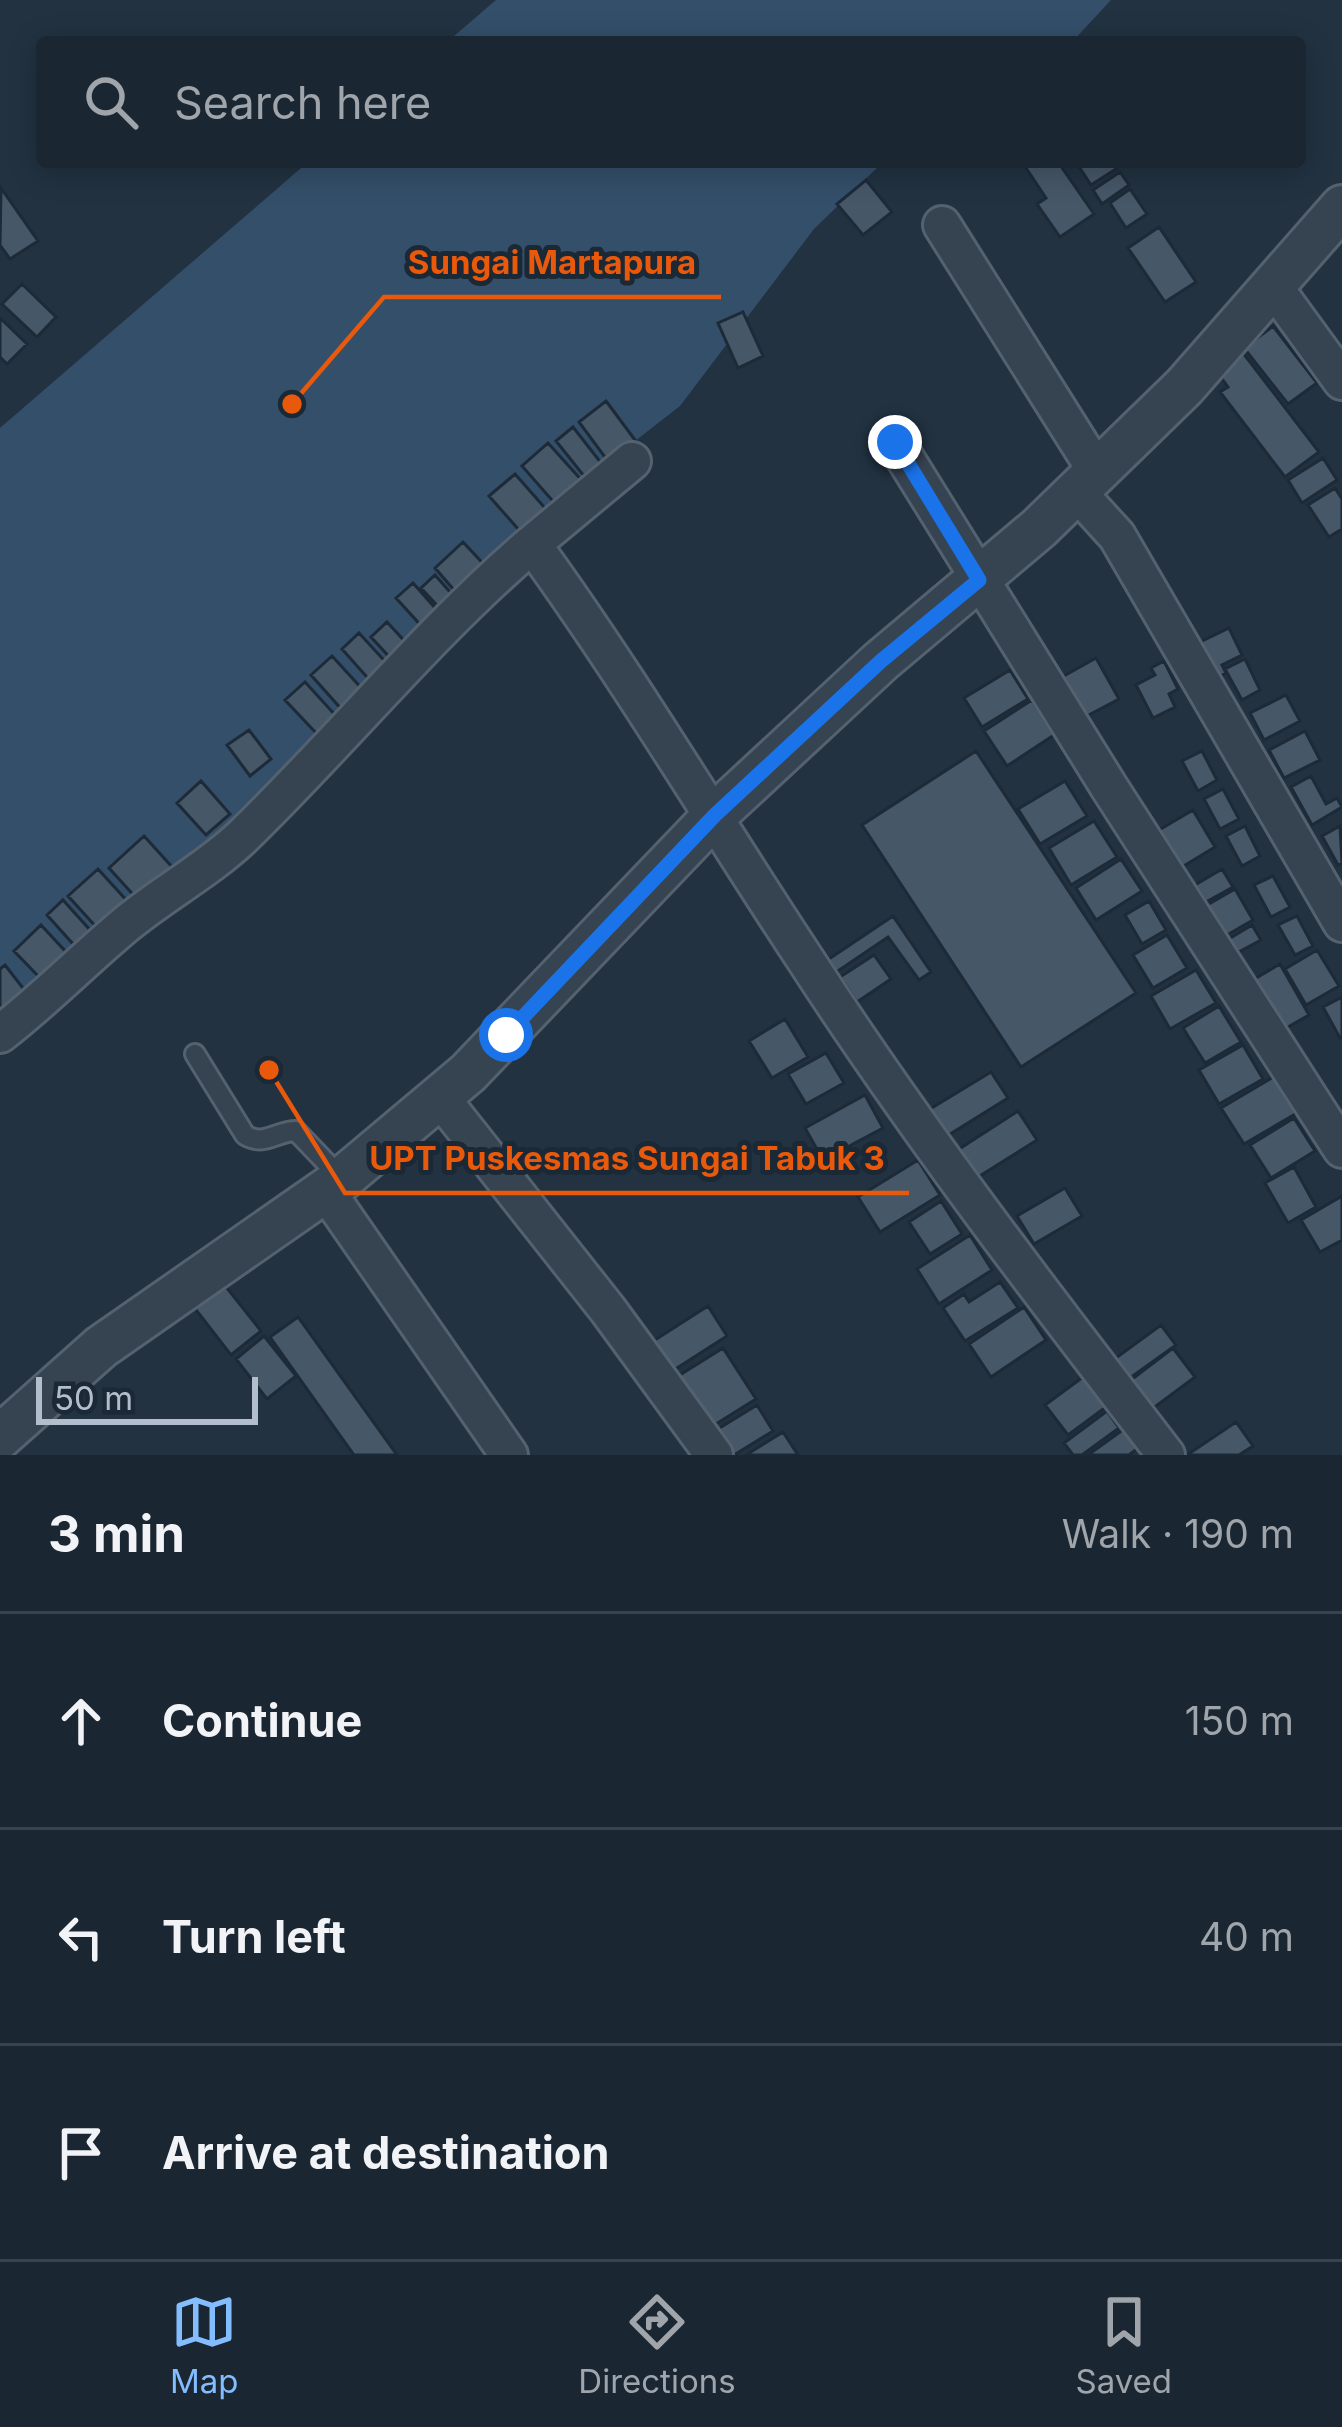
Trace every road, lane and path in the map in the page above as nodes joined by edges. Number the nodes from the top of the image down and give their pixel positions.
1 (1342, 207) edge
2 (942, 225) dead end
3 (1273, 286) junction
4 (1342, 381) edge
5 (895, 442) dead end
6 (632, 460) dead end
7 (1086, 481) junction
8 (532, 544) junction
9 (979, 580) junction
10 (715, 815) junction
11 (1342, 923) edge
12 (0, 1034) edge
13 (195, 1054) dead end
14 (440, 1096) junction
15 (1342, 1149) edge
16 (334, 1185) junction
17 (0, 1437) edge
18 (508, 1455) edge
19 (714, 1455) edge
20 (1166, 1455) edge

1 - 3 street
2 - 7 street
3 - 4 street
3 - 7 street
5 - 9 street
6 - 8 street
7 - 9 street
7 - 11 street
8 - 10 street
8 - 12 street
9 - 10 street
9 - 15 street
10 - 14 street
10 - 20 street
13 - 16 lane
14 - 16 street
14 - 19 street
16 - 17 street
16 - 18 street

